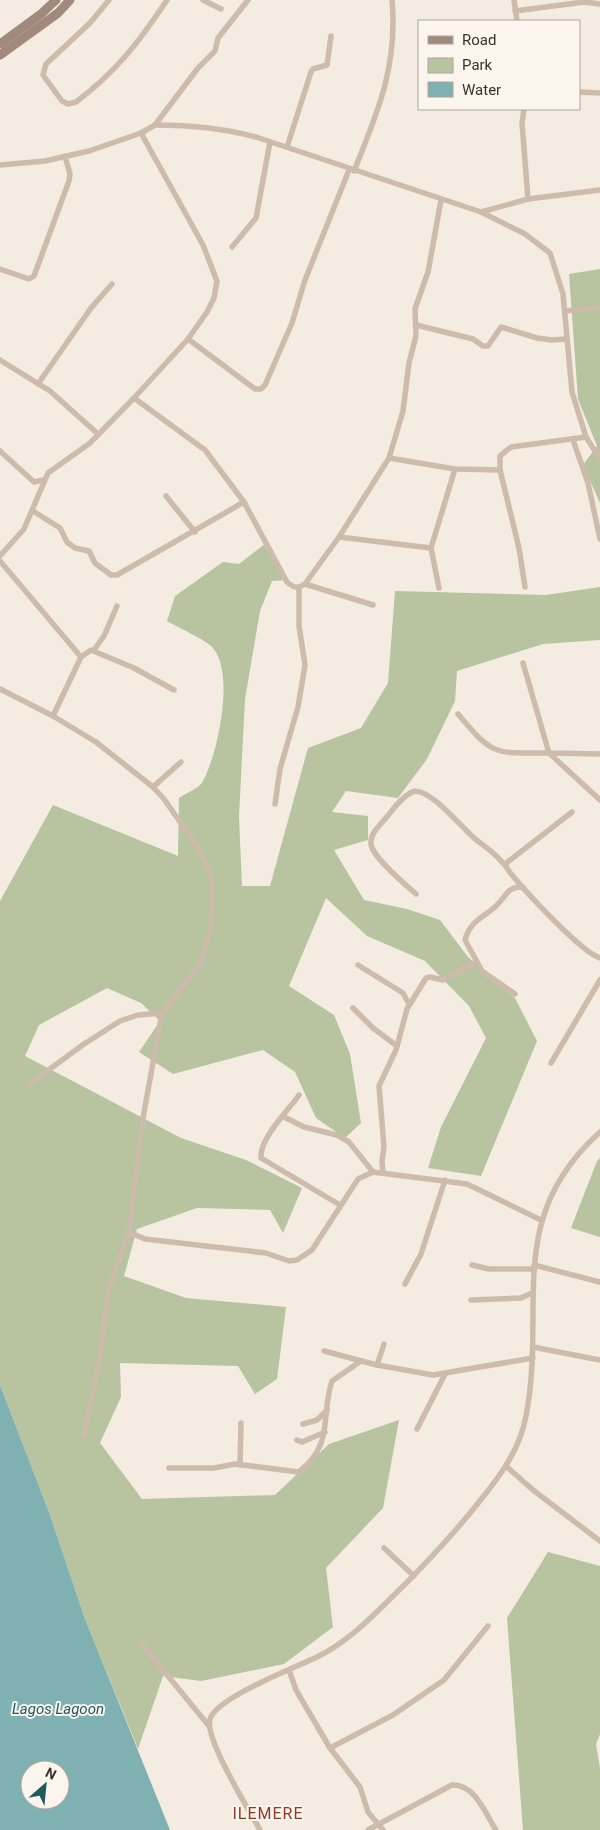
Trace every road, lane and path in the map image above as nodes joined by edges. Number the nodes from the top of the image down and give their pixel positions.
1 (56, 0) edge
2 (70, 0) edge
3 (109, 0) edge
4 (167, 0) edge
5 (203, 0) edge
6 (248, 0) edge
7 (392, 0) edge
8 (514, 0) edge
9 (600, 4) edge
10 (221, 9) dead end
11 (515, 11) junction
12 (517, 20) edge
13 (331, 36) dead end
14 (0, 44) edge
15 (0, 55) edge
16 (580, 92) edge
17 (600, 93) edge
18 (524, 110) edge
19 (155, 125) junction
20 (141, 133) junction
21 (270, 142) junction
22 (286, 147) junction
23 (65, 156) junction
24 (0, 165) edge
25 (352, 171) junction
26 (600, 190) edge
27 (528, 199) junction
28 (441, 200) junction
29 (481, 212) junction
30 (232, 247) dead end
31 (0, 269) edge
32 (112, 284) dead end
33 (600, 307) edge
34 (565, 311) junction
35 (416, 325) junction
36 (188, 339) junction
37 (566, 339) junction
38 (0, 360) edge
39 (38, 384) junction
40 (134, 398) junction
41 (98, 434) junction
42 (586, 437) junction
43 (573, 440) junction
44 (0, 451) edge
45 (389, 458) junction
46 (600, 458) edge
47 (456, 469) junction
48 (500, 470) junction
49 (44, 480) junction
50 (166, 496) dead end
51 (244, 502) junction
52 (33, 511) junction
53 (195, 532) junction
54 (339, 537) junction
55 (600, 539) edge
56 (431, 548) junction
57 (0, 556) edge
58 (0, 561) edge
59 (305, 584) junction
60 (299, 588) junction
61 (439, 588) dead end
62 (525, 588) dead end
63 (373, 604) dead end
64 (117, 606) dead end
65 (94, 650) junction
66 (82, 657) junction
67 (523, 663) dead end
68 (0, 689) edge
69 (174, 690) dead end
70 (458, 714) dead end
71 (53, 716) junction
72 (549, 753) junction
73 (600, 754) edge
74 (181, 762) dead end
75 (153, 787) junction
76 (600, 800) edge
77 (275, 804) dead end
78 (572, 812) dead end
79 (505, 864) junction
80 (523, 887) junction
81 (416, 894) dead end
82 (600, 958) edge
83 (476, 962) junction
84 (358, 965) dead end
85 (600, 980) edge
86 (514, 994) dead end
87 (409, 1004) junction
88 (353, 1008) dead end
89 (162, 1013) junction
90 (397, 1046) junction
91 (551, 1063) dead end
92 (28, 1085) dead end
93 (299, 1094) dead end
94 (284, 1117) junction
95 (600, 1132) edge
96 (373, 1172) junction
97 (383, 1173) junction
98 (445, 1180) junction
99 (340, 1205) junction
100 (541, 1220) junction
101 (129, 1232) junction
102 (472, 1265) dead end
103 (534, 1267) junction
104 (600, 1282) edge
105 (405, 1284) dead end
106 (532, 1293) junction
107 (471, 1300) dead end
108 (384, 1344) dead end
109 (533, 1348) junction
110 (324, 1351) dead end
111 (533, 1358) junction
112 (600, 1360) edge
113 (361, 1361) junction
114 (377, 1365) junction
115 (445, 1374) junction
116 (327, 1410) junction
117 (241, 1423) dead end
118 (303, 1424) dead end
119 (417, 1429) dead end
120 (326, 1430) junction
121 (84, 1435) dead end
122 (296, 1440) dead end
123 (240, 1465) junction
124 (507, 1467) junction
125 (168, 1468) dead end
126 (600, 1541) edge
127 (384, 1548) dead end
128 (414, 1576) junction
129 (488, 1626) dead end
130 (142, 1643) dead end
131 (289, 1670) junction
132 (209, 1726) junction
133 (330, 1748) junction
134 (378, 1825) junction
135 (260, 1830) edge
136 (368, 1830) edge
137 (383, 1830) edge
138 (496, 1830) edge

1 - 14 main road
2 - 15 main road
3 - 4 street
5 - 10 street
6 - 19 street
7 - 25 street
8 - 11 street
9 - 11 street
11 - 12 street
13 - 22 street
16 - 17 street
18 - 27 street
19 - 20 street
19 - 21 street
20 - 23 street
20 - 36 street
21 - 22 street
21 - 30 street
22 - 25 street
23 - 24 street
23 - 31 street
25 - 28 street
25 - 36 street
26 - 27 street
27 - 29 street
28 - 29 street
28 - 35 street
29 - 34 street
32 - 39 street
33 - 34 street
34 - 37 street
35 - 37 street
35 - 45 street
36 - 40 street
37 - 42 street
38 - 39 street
39 - 41 street
40 - 41 street
40 - 51 street
41 - 49 street
42 - 43 street
42 - 46 street
43 - 48 street
43 - 55 street
44 - 49 street
45 - 47 street
45 - 54 street
47 - 48 street
47 - 56 street
48 - 62 street
49 - 52 street
50 - 53 street
51 - 53 street
51 - 60 street
52 - 53 street
52 - 57 street
54 - 56 street
54 - 59 street
56 - 61 street
58 - 66 street
59 - 60 street
59 - 63 street
60 - 77 street
64 - 65 street
65 - 66 street
65 - 69 street
66 - 71 street
67 - 72 street
68 - 71 street
70 - 72 street
71 - 75 street
72 - 73 street
72 - 76 street
74 - 75 street
75 - 89 street
78 - 79 street
79 - 80 street
79 - 81 street
80 - 82 street
80 - 83 street
83 - 86 street
83 - 87 street
84 - 87 street
85 - 91 street
87 - 90 street
88 - 90 street
89 - 92 street
89 - 101 street
90 - 97 street
93 - 94 street
94 - 96 street
94 - 99 street
95 - 100 street
96 - 97 street
96 - 99 street
97 - 98 street
98 - 100 street
98 - 105 street
99 - 101 street
100 - 103 street
101 - 121 street
102 - 103 street
103 - 104 street
103 - 106 street
106 - 107 street
106 - 109 street
108 - 114 street
109 - 111 street
109 - 112 street
110 - 113 street
111 - 115 street
111 - 124 street
113 - 114 street
113 - 116 street
114 - 115 street
115 - 119 street
116 - 118 street
116 - 120 street
117 - 123 street
120 - 122 street
120 - 123 street
123 - 125 street
124 - 126 street
124 - 128 street
127 - 128 street
128 - 131 street
129 - 133 street
130 - 132 street
131 - 132 street
131 - 133 street
132 - 135 street
133 - 134 street
134 - 136 street
134 - 137 street
134 - 138 street

